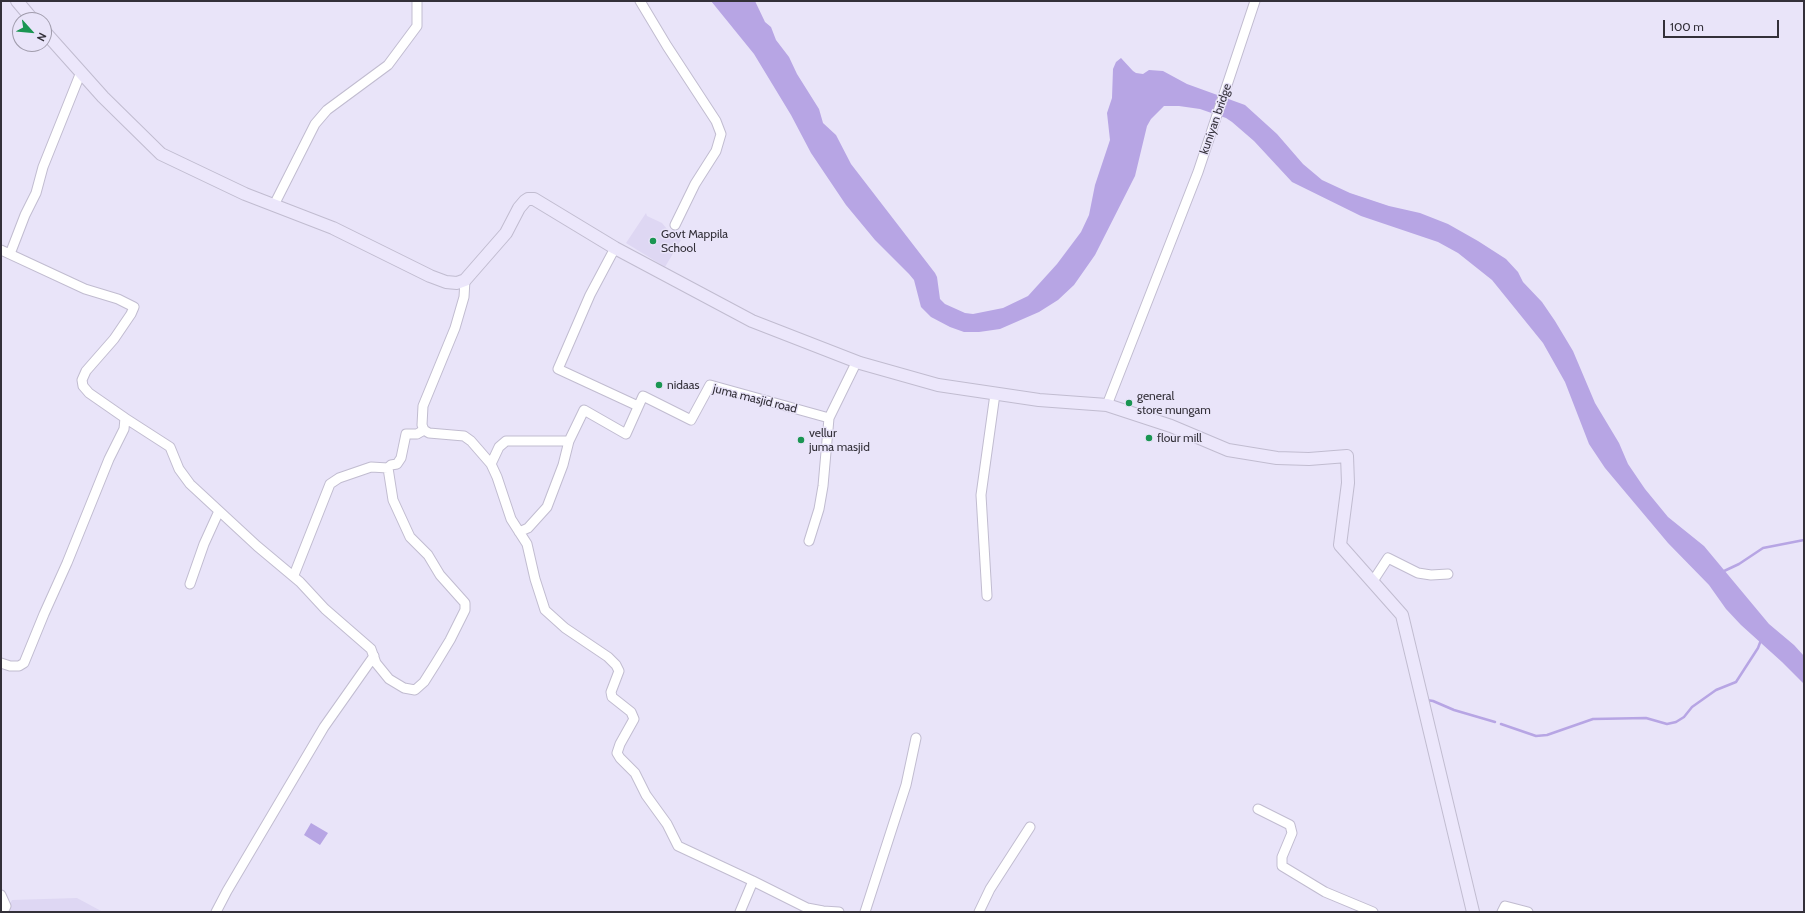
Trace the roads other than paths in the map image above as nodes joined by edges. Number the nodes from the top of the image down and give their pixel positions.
1 (17, 1) edge
2 (417, 1) edge
3 (640, 1) edge
4 (1255, 1) edge
5 (26, 12) edge
6 (52, 40) edge
7 (81, 72) junction
8 (274, 205) junction
9 (675, 225) dead end
10 (615, 248) junction
11 (1, 250) edge
12 (10, 254) junction
13 (465, 280) junction
14 (857, 362) junction
15 (995, 394) junction
16 (1107, 405) junction
17 (638, 406) junction
18 (125, 418) junction
19 (830, 418) junction
20 (424, 430) junction
21 (569, 441) junction
22 (491, 464) junction
23 (388, 468) junction
24 (219, 511) junction
25 (519, 532) junction
26 (809, 541) dead end
27 (1448, 574) dead end
28 (294, 576) junction
29 (1373, 581) junction
30 (190, 584) dead end
31 (987, 596) dead end
32 (374, 656) junction
33 (1, 663) edge
34 (916, 738) dead end
35 (1258, 809) dead end
36 (1030, 827) dead end
37 (753, 881) junction
38 (1, 895) edge
39 (3, 912) edge
40 (216, 912) edge
41 (740, 912) edge
42 (839, 912) edge
43 (865, 912) edge
44 (979, 912) edge
45 (1373, 912) edge
46 (1473, 912) edge
47 (1502, 912) edge
48 (1528, 912) edge

1 - 5 main road
2 - 8 street
3 - 9 street
4 - 16 street, kuniyan bridge
6 - 7 main road
7 - 8 main road
7 - 12 street
8 - 13 main road
10 - 13 main road
10 - 14 main road
10 - 17 street
11 - 12 street
12 - 18 street
13 - 20 street
14 - 15 main road
14 - 19 street
15 - 16 main road
15 - 31 street
16 - 29 main road
17 - 19 street, juma masjid road
17 - 21 street
18 - 24 street
18 - 33 street
19 - 26 street
20 - 22 street
20 - 23 street
21 - 22 street
21 - 25 street
22 - 25 street
23 - 28 street
23 - 32 street
24 - 28 street
24 - 30 street
25 - 37 street
27 - 29 street
28 - 32 street
29 - 46 main road
32 - 40 street
34 - 43 street
35 - 45 street
36 - 44 street
37 - 41 street
37 - 42 street
38 - 39 street
47 - 48 street

